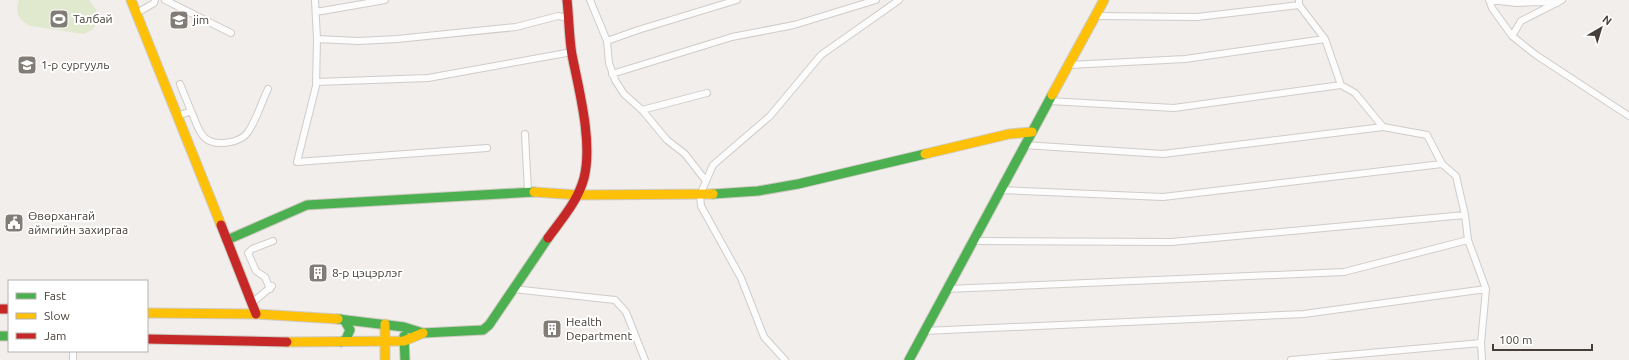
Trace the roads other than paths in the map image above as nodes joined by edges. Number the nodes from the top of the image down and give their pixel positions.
1 (132, 0) edge
2 (156, 0) edge
3 (165, 0) edge
4 (315, 0) edge
5 (385, 0) edge
6 (567, 0) edge
7 (598, 0) edge
8 (737, 0) edge
9 (876, 0) edge
10 (899, 0) edge
11 (1104, 0) edge
12 (1489, 0) edge
13 (590, 1) edge
14 (1299, 2) edge
15 (1559, 2) edge
16 (316, 12) junction
17 (137, 13) junction
18 (1095, 16) junction
19 (569, 18) junction
20 (231, 33) dead end
21 (1512, 36) junction
22 (317, 39) junction
23 (1325, 39) junction
24 (607, 41) junction
25 (572, 52) junction
26 (1069, 65) junction
27 (612, 74) junction
28 (316, 82) junction
29 (180, 84) dead end
30 (1342, 85) junction
31 (268, 89) dead end
32 (707, 93) dead end
33 (1049, 101) junction
34 (191, 110) junction
35 (642, 110) junction
36 (178, 116) junction
37 (1629, 116) edge
38 (1383, 127) junction
39 (1032, 132) junction
40 (525, 134) dead end
41 (1024, 145) junction
42 (487, 148) dead end
43 (1442, 164) junction
44 (706, 181) junction
45 (1000, 190) junction
46 (528, 191) junction
47 (578, 195) junction
48 (700, 195) junction
49 (1465, 215) junction
50 (227, 240) junction
51 (1468, 240) junction
52 (273, 241) dead end
53 (973, 241) junction
54 (513, 289) junction
55 (947, 289) junction
56 (1486, 290) junction
57 (252, 303) junction
58 (148, 313) edge
59 (256, 314) junction
60 (341, 319) junction
61 (385, 324) junction
62 (404, 327) junction
63 (924, 331) junction
64 (423, 333) junction
65 (148, 339) edge
66 (404, 341) junction
67 (342, 342) junction
68 (385, 342) junction
69 (1481, 343) junction
70 (385, 360) edge
71 (405, 360) edge
72 (645, 360) edge
73 (785, 360) edge
74 (909, 360) edge
75 (1291, 360) edge
76 (1482, 360) edge

1 - 17 street
2 - 17 street
3 - 20 street
4 - 16 street
5 - 16 street
6 - 19 street
7 - 13 street
8 - 24 street
9 - 27 street
10 - 44 street
11 - 18 street
12 - 15 street
12 - 21 street
13 - 24 street
14 - 18 street
14 - 23 street
15 - 21 street
16 - 22 street
17 - 36 street
18 - 26 street
19 - 22 street
19 - 25 street
21 - 37 street
22 - 28 street
23 - 26 street
23 - 30 street
24 - 27 street
25 - 28 street
25 - 47 street
26 - 33 street
27 - 35 street
28 - 42 street
29 - 34 street
30 - 33 street
30 - 38 street
31 - 34 street
32 - 35 street
33 - 39 street
34 - 36 street
35 - 44 street
36 - 50 street
38 - 41 street
38 - 43 street
39 - 41 street
39 - 48 street
40 - 46 street
41 - 45 street
43 - 45 street
43 - 49 street
44 - 48 street
45 - 53 street
46 - 47 street
46 - 50 street
47 - 48 street
47 - 54 street
48 - 73 street
49 - 51 street
49 - 53 street
50 - 57 street
51 - 55 street
51 - 56 street
52 - 57 street
53 - 55 street
54 - 64 street
54 - 72 street
55 - 63 street
56 - 63 street
56 - 69 street
57 - 59 street
58 - 59 street
59 - 60 street
60 - 61 street
60 - 67 street
61 - 62 street
61 - 68 street
62 - 64 street
62 - 66 street
63 - 74 street
64 - 66 street
65 - 67 street
66 - 68 street
66 - 71 street
67 - 68 street
68 - 70 street
69 - 75 street
69 - 76 street

